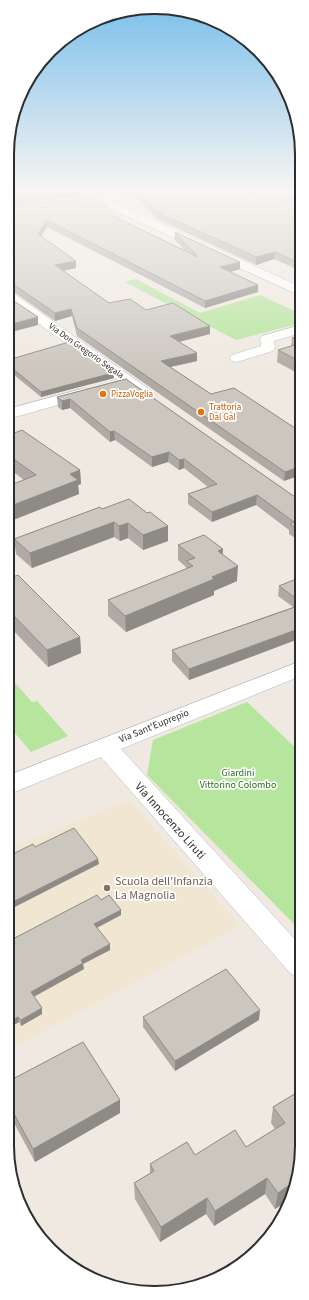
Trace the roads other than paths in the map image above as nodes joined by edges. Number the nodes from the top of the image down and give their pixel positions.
1 (216, 253) edge
2 (295, 289) edge
3 (14, 300) edge
4 (295, 331) edge
5 (237, 358) dead end
6 (128, 381) junction
7 (113, 385) edge
8 (98, 389) edge
9 (161, 404) edge
10 (14, 412) edge
11 (295, 670) edge
12 (104, 746) junction
13 (14, 784) edge
14 (295, 959) edge

1 - 2 street
3 - 6 street, Via Don Gregorio Segala
4 - 5 street
6 - 7 street
6 - 9 street, Via Don Gregorio Segala
8 - 10 street
11 - 12 street, Via Sant'Euprepio
12 - 13 street, Via Sant'Euprepio
12 - 14 street, Via Innocenzo Liruti

